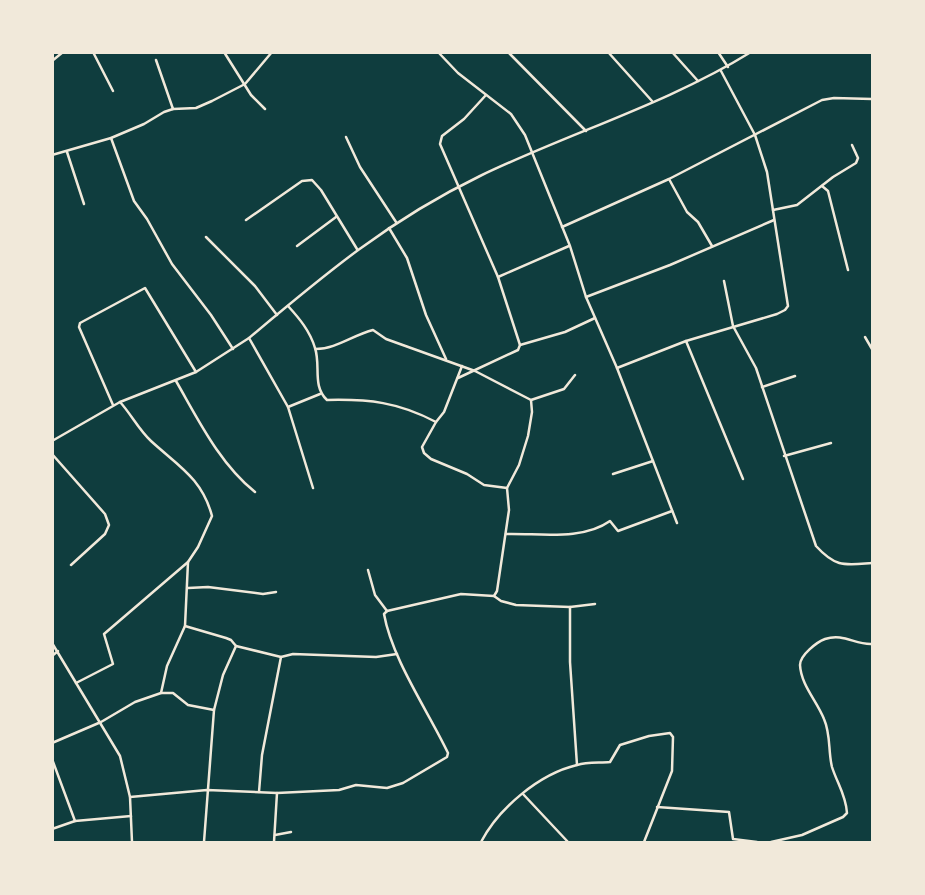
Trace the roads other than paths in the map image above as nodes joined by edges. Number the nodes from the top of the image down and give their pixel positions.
1 (63, 52) edge
2 (93, 52) edge
3 (224, 52) edge
4 (272, 52) edge
5 (438, 52) edge
6 (608, 52) edge
7 (672, 52) edge
8 (718, 52) edge
9 (751, 52) edge
10 (509, 53) edge
11 (156, 60) dead end
12 (52, 61) edge
13 (728, 67) junction
14 (721, 71) junction
15 (698, 81) junction
16 (245, 84) junction
17 (113, 91) dead end
18 (486, 95) junction
19 (873, 99) edge
20 (652, 101) junction
21 (265, 108) dead end
22 (173, 109) junction
23 (586, 131) junction
24 (755, 135) junction
25 (346, 137) dead end
26 (111, 138) junction
27 (852, 145) dead end
28 (533, 151) junction
29 (67, 152) junction
30 (52, 155) edge
31 (669, 179) junction
32 (822, 186) junction
33 (458, 187) junction
34 (84, 204) dead end
35 (773, 210) junction
36 (336, 217) junction
37 (246, 220) dead end
38 (775, 220) junction
39 (396, 222) junction
40 (389, 227) junction
41 (562, 228) junction
42 (206, 237) dead end
43 (297, 246) dead end
44 (569, 246) junction
45 (712, 246) junction
46 (357, 249) junction
47 (848, 270) dead end
48 (498, 277) junction
49 (724, 281) dead end
50 (586, 297) junction
51 (288, 306) junction
52 (277, 315) junction
53 (595, 318) junction
54 (733, 326) junction
55 (865, 337) dead end
56 (249, 338) junction
57 (686, 341) junction
58 (520, 345) junction
59 (233, 349) junction
60 (316, 349) junction
61 (873, 349) edge
62 (446, 359) junction
63 (462, 366) junction
64 (617, 368) junction
65 (475, 371) junction
66 (196, 372) junction
67 (575, 375) dead end
68 (795, 376) dead end
69 (458, 378) junction
70 (176, 381) junction
71 (762, 387) junction
72 (320, 394) junction
73 (531, 400) junction
74 (120, 402) junction
75 (113, 405) junction
76 (288, 407) junction
77 (436, 422) junction
78 (52, 441) edge
79 (831, 443) dead end
80 (52, 454) edge
81 (784, 456) junction
82 (653, 461) junction
83 (613, 474) dead end
84 (743, 480) dead end
85 (313, 488) dead end
86 (507, 488) junction
87 (255, 492) dead end
88 (672, 511) junction
89 (677, 523) dead end
90 (506, 534) junction
91 (188, 562) junction
92 (873, 564) edge
93 (71, 565) dead end
94 (368, 570) dead end
95 (188, 588) junction
96 (276, 592) dead end
97 (494, 596) junction
98 (595, 604) dead end
99 (570, 607) junction
100 (387, 611) junction
101 (185, 626) junction
102 (52, 643) edge
103 (873, 644) edge
104 (236, 646) junction
105 (58, 652) junction
106 (397, 654) junction
107 (52, 656) edge
108 (281, 657) junction
109 (76, 683) junction
110 (161, 693) junction
111 (214, 710) junction
112 (101, 722) junction
113 (52, 743) edge
114 (52, 759) edge
115 (577, 765) junction
116 (207, 790) junction
117 (259, 792) junction
118 (277, 793) junction
119 (523, 794) junction
120 (130, 797) junction
121 (657, 807) junction
122 (131, 816) junction
123 (75, 821) junction
124 (52, 829) edge
125 (291, 832) dead end
126 (275, 835) junction
127 (132, 842) edge
128 (204, 842) edge
129 (274, 842) edge
130 (481, 842) edge
131 (568, 842) edge
132 (644, 842) edge
133 (757, 842) edge
134 (771, 842) edge

1 - 12 street
2 - 17 street
3 - 16 street
4 - 16 street
5 - 18 street
6 - 20 street
7 - 15 street
8 - 13 street
9 - 13 street
10 - 23 street
11 - 22 street
13 - 14 street
14 - 15 street
14 - 24 street
15 - 20 street
16 - 21 street
16 - 22 street
18 - 28 street
18 - 33 street
19 - 24 street
20 - 23 street
22 - 26 street
23 - 28 street
24 - 31 street
24 - 35 street
25 - 39 street
26 - 29 street
26 - 59 street
27 - 32 street
28 - 33 street
28 - 41 street
29 - 30 street
29 - 34 street
31 - 41 street
31 - 45 street
32 - 35 street
32 - 47 street
33 - 39 street
33 - 48 street
35 - 38 street
36 - 37 street
36 - 43 street
36 - 46 street
38 - 45 street
38 - 54 street
39 - 40 street
40 - 46 street
40 - 62 street
41 - 44 street
42 - 52 street
44 - 48 street
44 - 50 street
45 - 50 street
46 - 51 street
48 - 58 street
49 - 54 street
50 - 53 street
51 - 52 street
51 - 60 street
52 - 56 street
53 - 58 street
53 - 64 street
54 - 57 street
54 - 71 street
55 - 61 street
56 - 59 street
56 - 76 street
57 - 64 street
57 - 84 street
58 - 65 street
59 - 66 street
60 - 62 street
60 - 72 street
62 - 63 street
63 - 65 street
63 - 69 street
64 - 82 street
65 - 69 street
65 - 73 street
66 - 70 street
66 - 75 street
67 - 73 street
68 - 71 street
69 - 77 street
70 - 74 street
70 - 87 street
71 - 81 street
72 - 76 street
72 - 77 street
73 - 86 street
74 - 75 street
74 - 91 street
75 - 78 street
76 - 85 street
77 - 86 street
79 - 81 street
80 - 93 street
81 - 92 street
82 - 83 street
82 - 88 street
86 - 90 street
88 - 89 street
88 - 90 street
90 - 97 street
91 - 95 street
91 - 109 street
94 - 100 street
95 - 96 street
95 - 101 street
97 - 99 street
97 - 100 street
98 - 99 street
99 - 115 street
100 - 106 street
101 - 104 street
101 - 110 street
102 - 105 street
103 - 134 street
104 - 108 street
104 - 111 street
105 - 107 street
105 - 109 street
106 - 108 street
106 - 118 street
108 - 117 street
109 - 112 street
110 - 111 street
110 - 112 street
111 - 116 street
112 - 113 street
112 - 120 street
114 - 123 street
115 - 119 street
115 - 121 street
116 - 117 street
116 - 120 street
116 - 128 street
117 - 118 street
118 - 126 street
119 - 130 street
119 - 131 street
120 - 122 street
121 - 132 street
121 - 133 street
122 - 123 street
122 - 127 street
123 - 124 street
125 - 126 street
126 - 129 street

